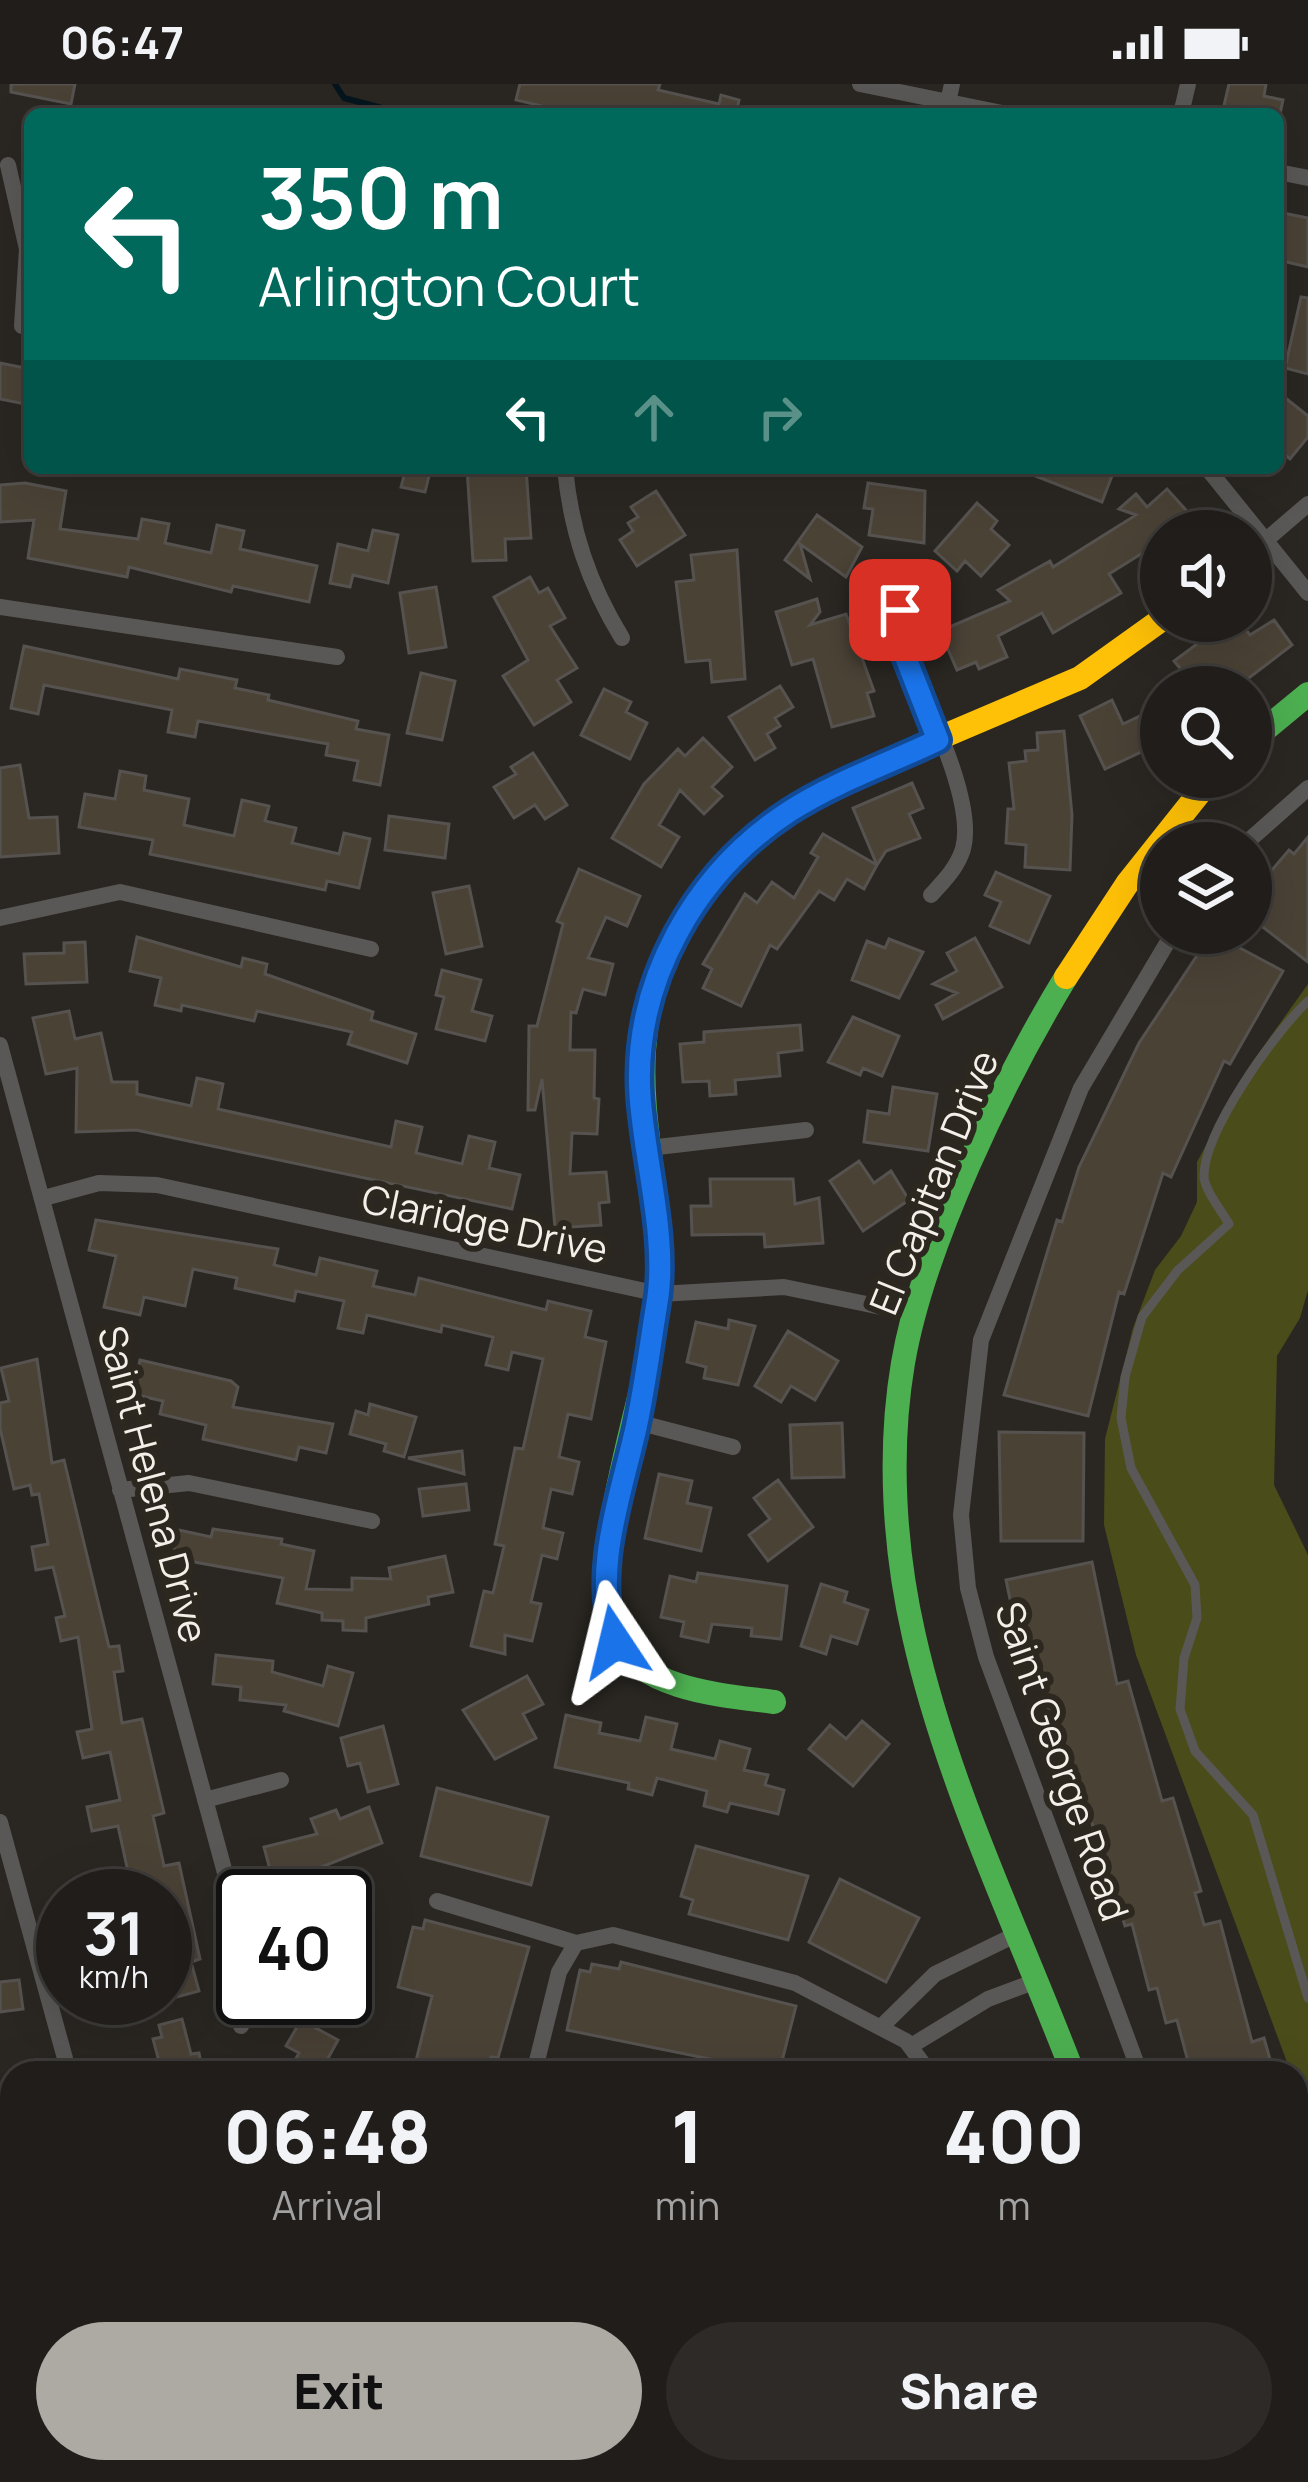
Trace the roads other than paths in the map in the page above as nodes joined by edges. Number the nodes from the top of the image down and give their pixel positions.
1 (860, 84) edge
2 (950, 93) edge
3 (991, 108) edge
4 (8, 165) dead end
5 (24, 236) edge
6 (566, 474) edge
7 (1212, 474) edge
8 (1308, 504) edge
9 (1243, 510) edge
10 (1272, 537) edge
11 (1272, 544) edge
12 (1308, 593) edge
13 (0, 607) edge
14 (900, 610) dead end
15 (1140, 635) edge
16 (622, 638) dead end
17 (337, 657) dead end
18 (1308, 694) edge
19 (1272, 724) edge
20 (938, 740) junction
21 (1308, 788) edge
22 (1194, 798) edge
23 (1270, 822) edge
24 (932, 895) dead end
25 (0, 918) edge
26 (371, 949) dead end
27 (1161, 954) edge
28 (1308, 1001) edge
29 (0, 1045) edge
30 (806, 1130) dead end
31 (649, 1148) junction
32 (44, 1198) junction
33 (659, 1294) junction
34 (915, 1314) junction
35 (637, 1422) junction
36 (733, 1448) dead end
37 (120, 1490) junction
38 (372, 1521) dead end
39 (615, 1642) junction
40 (591, 1664) dead end
41 (774, 1702) dead end
42 (281, 1780) dead end
43 (205, 1800) junction
44 (0, 1822) edge
45 (224, 1869) edge
46 (437, 1901) dead end
47 (1017, 1934) junction
48 (576, 1943) junction
49 (1039, 1980) junction
50 (1308, 1998) edge
51 (882, 2026) junction
52 (910, 2046) junction
53 (66, 2061) edge
54 (537, 2061) edge
55 (921, 2061) edge
56 (1069, 2061) edge
57 (1136, 2061) edge

1 - 2 street
2 - 3 street
4 - 5 street
6 - 16 street
7 - 9 street
8 - 10 street
11 - 12 street
13 - 17 street
14 - 20 street
15 - 20 street
18 - 19 street
20 - 24 street
20 - 31 street
21 - 23 street
22 - 34 street, El Capitan Drive
25 - 26 street
27 - 57 street, Saint George Road
28 - 50 lane
29 - 32 street, Saint Helena Drive
30 - 31 street
31 - 33 street
32 - 33 street, Claridge Drive
32 - 37 street, Saint Helena Drive
33 - 34 street, Claridge Drive
33 - 35 street
34 - 47 street, El Capitan Drive
35 - 36 street
35 - 39 street
37 - 38 street
37 - 43 street, Saint Helena Drive
39 - 40 street
39 - 41 street
42 - 43 street
43 - 45 street, Saint Helena Drive
44 - 53 street
46 - 48 street
47 - 49 street, El Capitan Drive
47 - 51 street
48 - 51 street
48 - 54 street
49 - 52 street
49 - 56 street, El Capitan Drive
51 - 52 street
52 - 55 street

